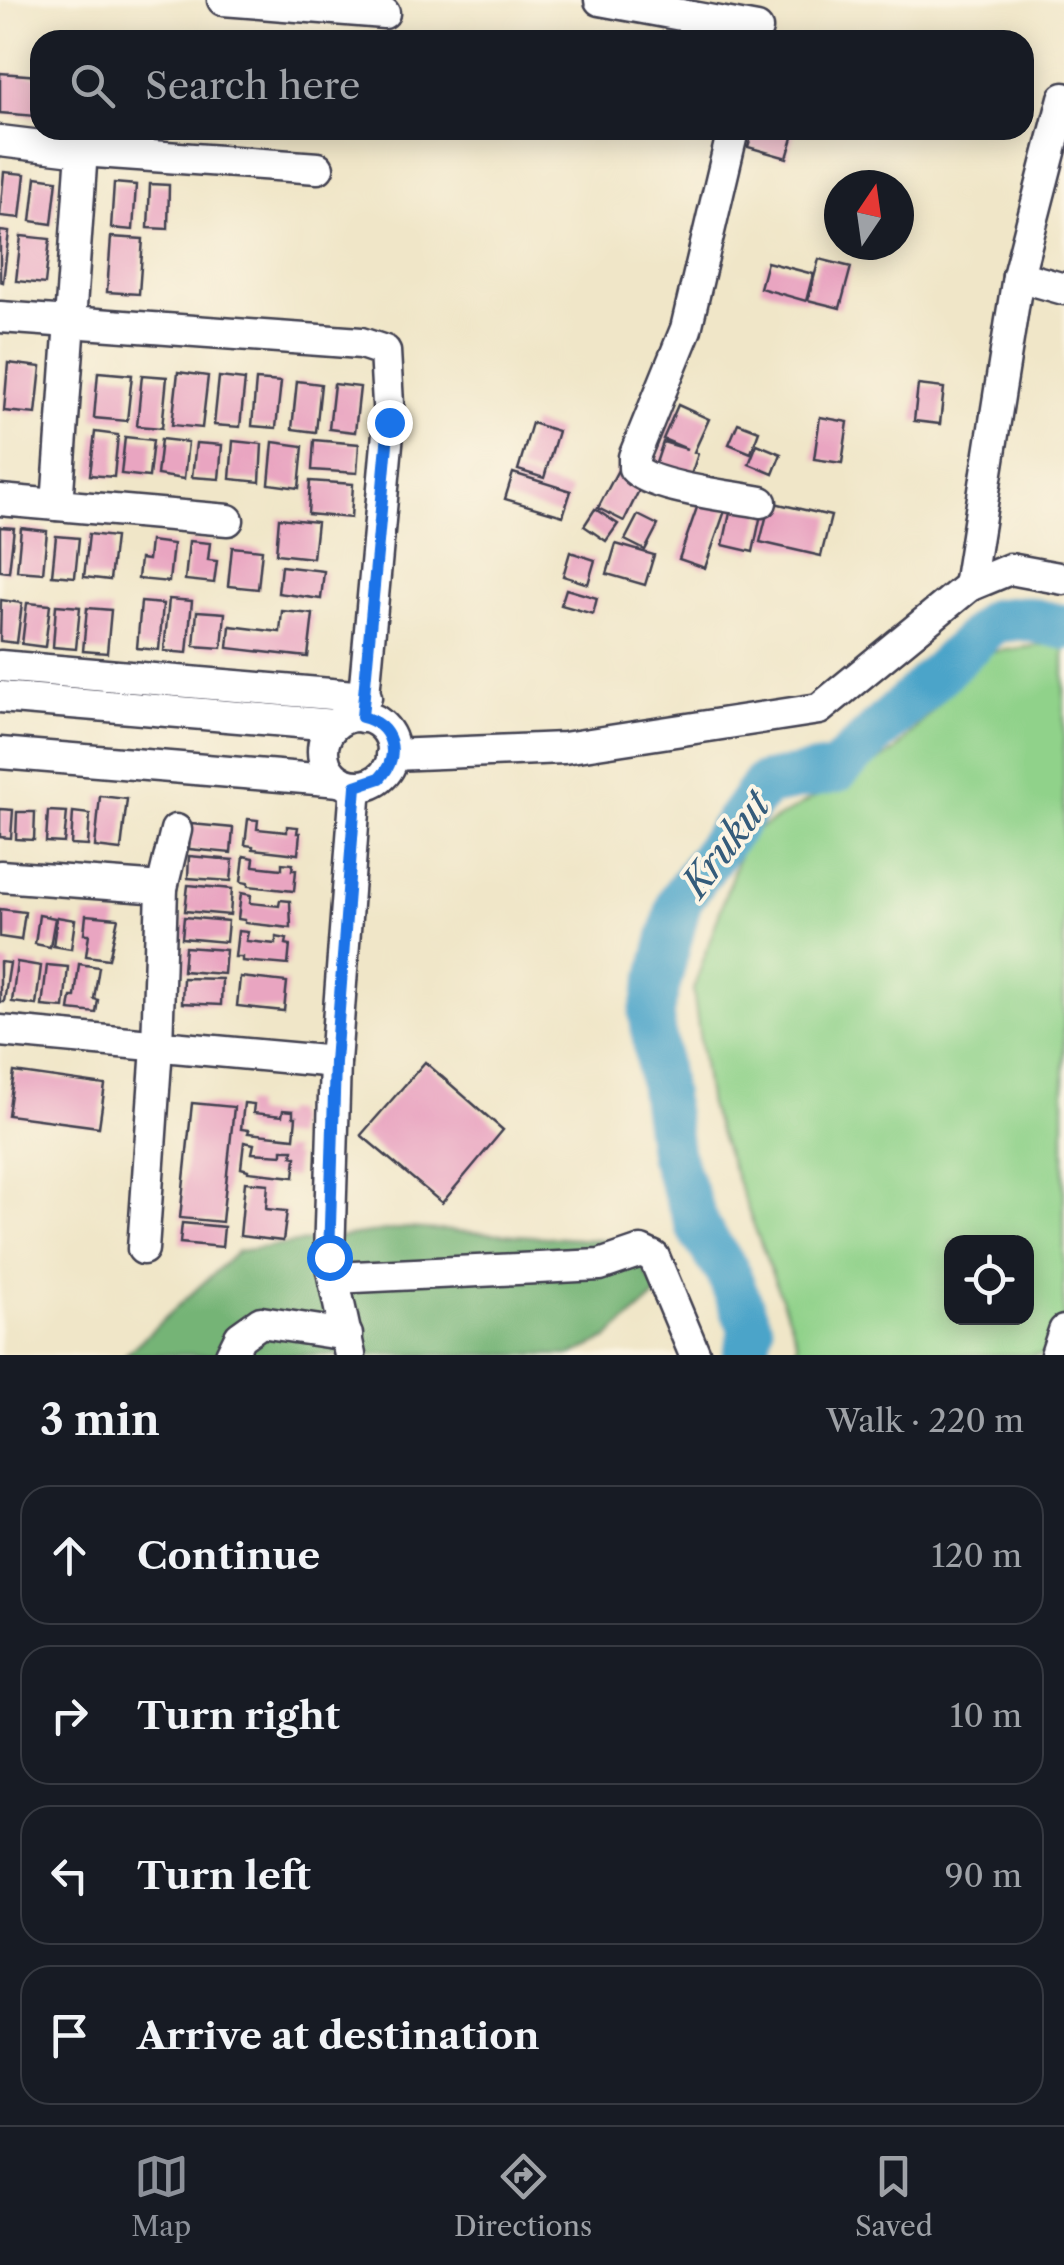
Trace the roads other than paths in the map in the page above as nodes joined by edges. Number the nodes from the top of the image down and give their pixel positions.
1 (223, 0) edge
2 (600, 0) edge
3 (384, 13) dead end
4 (757, 23) edge
5 (1064, 98) edge
6 (1060, 138) edge
7 (731, 140) edge
8 (0, 141) edge
9 (82, 150) junction
10 (318, 168) dead end
11 (1018, 276) junction
12 (1064, 289) edge
13 (0, 317) edge
14 (68, 321) junction
15 (0, 500) edge
16 (761, 502) dead end
17 (56, 504) junction
18 (228, 520) dead end
19 (1064, 579) edge
20 (968, 586) junction
21 (0, 666) edge
22 (0, 697) edge
23 (354, 713) junction
24 (0, 752) edge
25 (392, 755) junction
26 (348, 784) junction
27 (176, 830) dead end
28 (0, 876) edge
29 (162, 888) junction
30 (0, 1031) edge
31 (157, 1046) junction
32 (335, 1062) junction
33 (143, 1249) dead end
34 (334, 1278) junction
35 (1064, 1330) edge
36 (348, 1345) edge
37 (231, 1355) edge
38 (695, 1355) edge
39 (1056, 1355) edge

1 - 3 street
2 - 4 street
5 - 6 street
6 - 11 street
7 - 16 street
8 - 9 street
9 - 10 street
9 - 14 street
11 - 12 street
11 - 20 street
13 - 14 street
14 - 17 street
14 - 23 street
15 - 17 street
17 - 18 street
19 - 20 street
20 - 25 street
21 - 23 street
22 - 23 street
23 - 25 street
23 - 26 street
24 - 26 street
25 - 26 street
26 - 32 street
27 - 29 street
28 - 29 street
29 - 31 street
30 - 31 street
31 - 32 street
31 - 33 street
32 - 34 street
34 - 36 street
34 - 38 street
35 - 39 street
36 - 37 street

